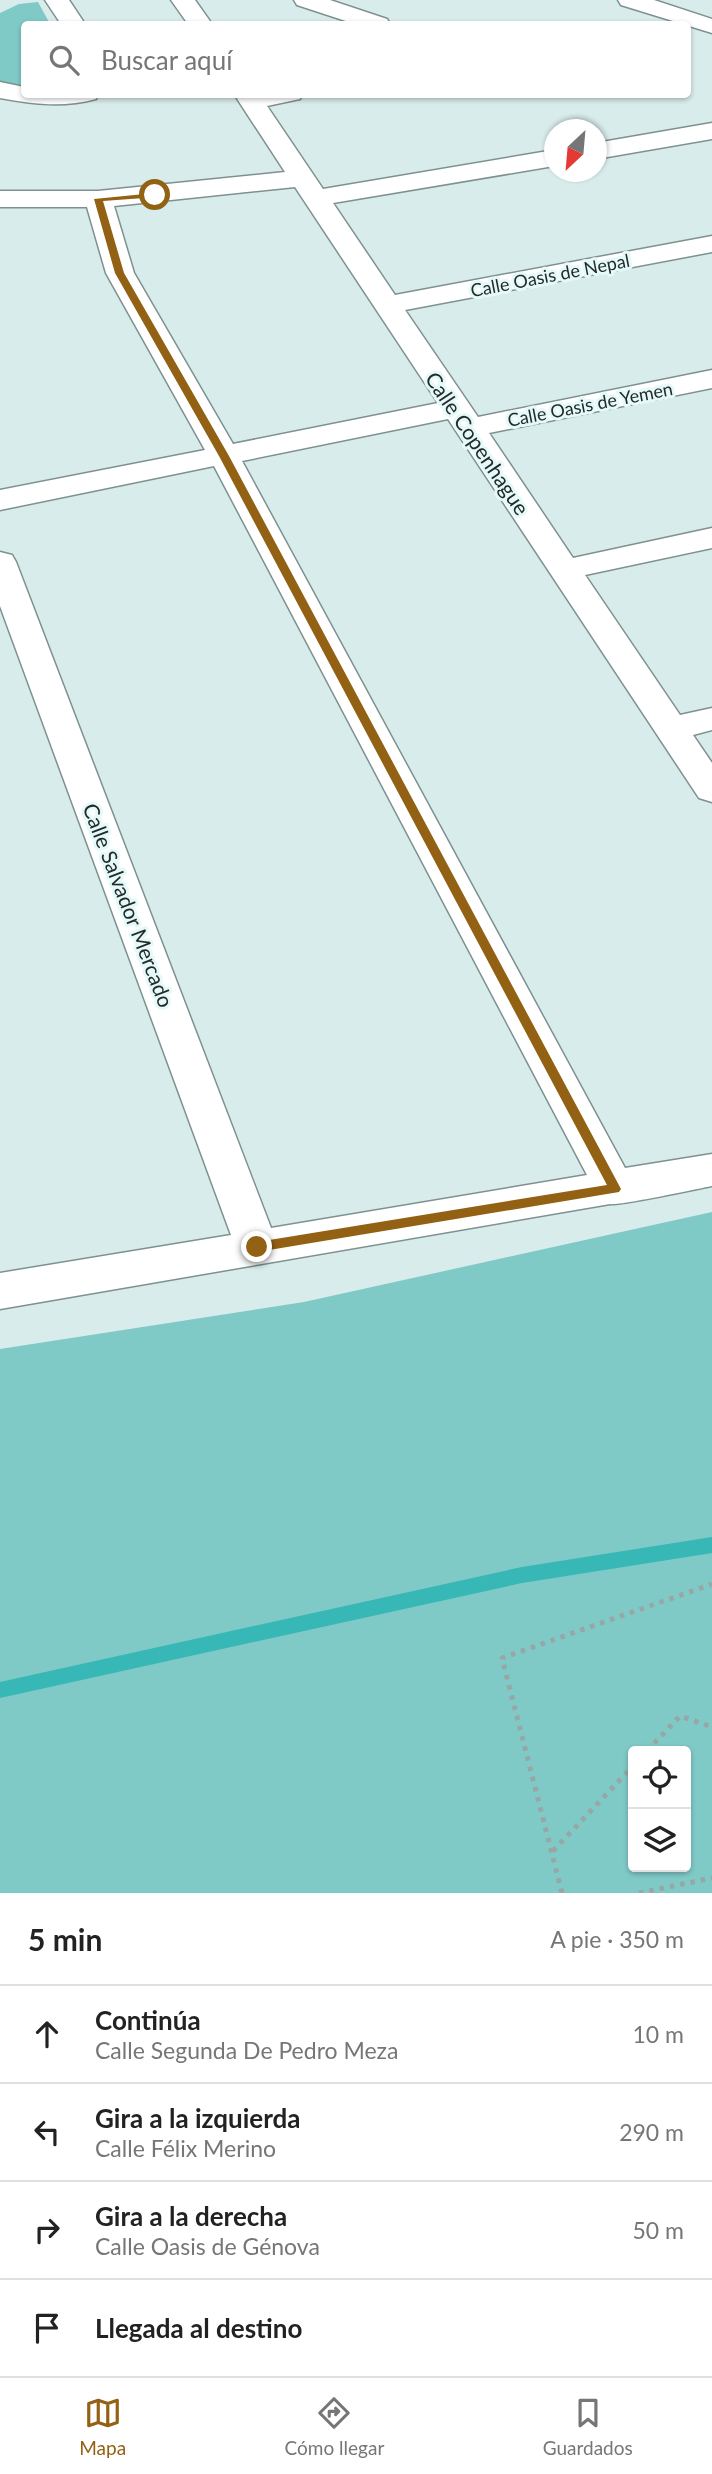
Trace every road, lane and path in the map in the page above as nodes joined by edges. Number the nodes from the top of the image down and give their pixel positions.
1 (57, 0) edge
2 (183, 0) edge
3 (306, 0) edge
4 (630, 0) edge
5 (71, 21) edge
6 (198, 21) edge
7 (369, 21) edge
8 (687, 21) edge
9 (0, 90) edge
10 (21, 94) edge
11 (249, 98) edge
12 (712, 131) edge
13 (607, 149) edge
14 (544, 159) edge
15 (310, 188) junction
16 (0, 199) edge
17 (98, 199) junction
18 (712, 244) edge
19 (388, 305) junction
20 (712, 379) edge
21 (461, 418) junction
22 (224, 456) junction
23 (0, 500) edge
24 (712, 538) edge
25 (0, 562) edge
26 (564, 570) junction
27 (712, 719) edge
28 (671, 728) junction
29 (712, 790) edge
30 (712, 1170) edge
31 (615, 1189) junction
32 (257, 1247) junction
33 (0, 1291) edge
34 (712, 1584) edge
35 (712, 1727) edge
36 (652, 1746) edge
37 (628, 1771) edge
38 (552, 1852) junction
39 (712, 1878) edge
40 (562, 1893) edge
41 (639, 1893) edge

1 - 5 street
2 - 6 street
3 - 7 street
4 - 8 street
9 - 10 street
11 - 15 street, Calle Copenhague
12 - 13 street
14 - 15 street
15 - 17 street
15 - 19 street, Calle Copenhague
16 - 17 street
17 - 22 street
18 - 19 street, Calle Oasis de Nepal
19 - 21 street, Calle Copenhague
20 - 21 street, Calle Oasis de Yemen
21 - 22 street, Calle Oasis de Yemen
21 - 26 street, Calle Copenhague
22 - 23 street, Calle Oasis de Yemen
22 - 31 street
24 - 26 street
25 - 32 street, Calle Salvador Mercado
26 - 28 street, Calle Copenhague
27 - 28 street
28 - 29 street, Calle Copenhague
30 - 31 street
31 - 32 street
32 - 33 street
34 - 38 path
35 - 36 path
37 - 38 path
38 - 40 path
39 - 41 path

